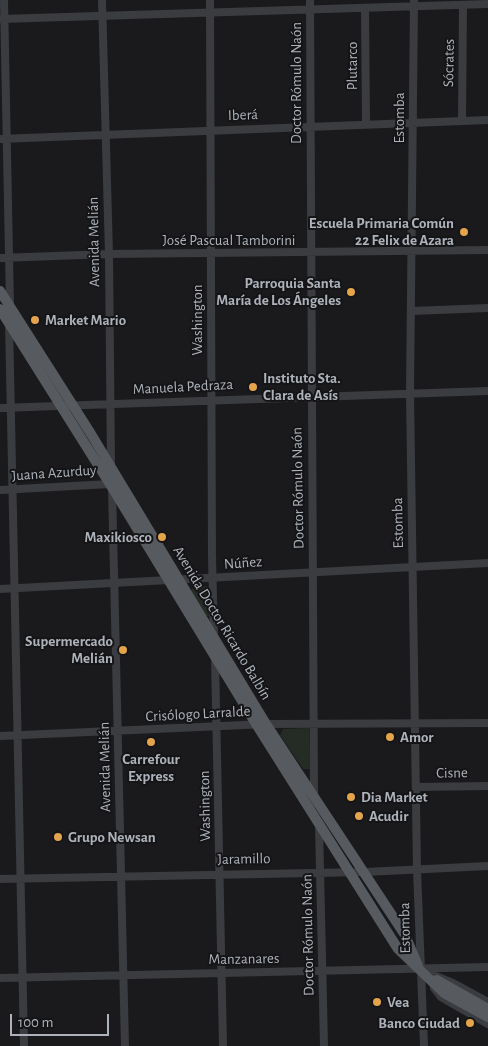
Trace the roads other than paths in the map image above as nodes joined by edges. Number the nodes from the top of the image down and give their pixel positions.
1 (4, 0) edge
2 (102, 0) edge
3 (210, 0) edge
4 (310, 0) edge
5 (414, 3) edge
6 (488, 4) edge
7 (463, 5) junction
8 (366, 8) junction
9 (310, 9) junction
10 (210, 13) junction
11 (102, 16) junction
12 (2, 18) edge
13 (462, 120) junction
14 (488, 120) edge
15 (413, 123) junction
16 (366, 124) junction
17 (310, 126) junction
18 (210, 130) junction
19 (106, 134) junction
20 (4, 139) edge
21 (488, 250) edge
22 (412, 252) junction
23 (310, 253) junction
24 (109, 254) junction
25 (210, 254) junction
26 (9, 257) junction
27 (0, 258) edge
28 (0, 291) edge
29 (5, 308) edge
30 (488, 308) edge
31 (412, 311) junction
32 (8, 323) junction
33 (488, 390) edge
34 (410, 393) junction
35 (311, 398) junction
36 (211, 399) junction
37 (110, 405) junction
38 (61, 406) junction
39 (73, 406) junction
40 (11, 407) junction
41 (0, 408) edge
42 (111, 468) junction
43 (111, 485) junction
44 (0, 490) edge
45 (13, 490) junction
46 (488, 563) edge
47 (412, 568) junction
48 (314, 572) junction
49 (212, 578) junction
50 (173, 580) junction
51 (115, 583) junction
52 (14, 588) junction
53 (0, 589) edge
54 (214, 639) junction
55 (215, 656) junction
56 (316, 723) junction
57 (414, 723) junction
58 (488, 723) edge
59 (261, 724) junction
60 (217, 726) junction
61 (118, 731) junction
62 (17, 735) junction
63 (0, 736) edge
64 (488, 786) edge
65 (417, 787) junction
66 (314, 796) junction
67 (319, 822) junction
68 (488, 866) edge
69 (417, 870) junction
70 (320, 872) junction
71 (350, 872) junction
72 (364, 872) junction
73 (220, 873) junction
74 (121, 875) junction
75 (21, 878) junction
76 (0, 879) edge
77 (488, 967) edge
78 (419, 969) junction
79 (322, 971) junction
80 (222, 974) junction
81 (123, 976) junction
82 (0, 978) edge
83 (23, 978) junction
84 (488, 1002) edge
85 (488, 1009) edge
86 (488, 1017) edge
87 (488, 1024) edge
88 (24, 1046) edge
89 (125, 1046) edge
90 (223, 1046) edge
91 (324, 1046) edge
92 (424, 1046) edge

1 - 12 street
2 - 11 street, Avenida Melián
3 - 10 street, Washington
4 - 9 street, Doctor Rómulo Naón
5 - 7 street
5 - 8 street
5 - 15 street, Estomba
6 - 7 street
7 - 13 street, Sócrates
8 - 9 street
8 - 16 street, Plutarco
9 - 10 street
9 - 17 street, Doctor Rómulo Naón
10 - 11 street
10 - 18 street, Washington
11 - 12 street
11 - 19 street, Avenida Melián
12 - 20 street
13 - 14 street, Iberá
13 - 15 street, Iberá
15 - 16 street, Iberá
15 - 22 street, Estomba
16 - 17 street, Iberá
17 - 18 street, Iberá
17 - 23 street, Doctor Rómulo Naón
18 - 19 street, Iberá
18 - 25 street, Washington
19 - 20 street, Iberá
19 - 24 street, Avenida Melián
20 - 26 street
21 - 22 street, José Pascual Tamborini
22 - 23 street, José Pascual Tamborini
22 - 31 street, Estomba
23 - 25 street, José Pascual Tamborini
23 - 35 street, Doctor Rómulo Naón
24 - 25 street, José Pascual Tamborini
24 - 26 street, José Pascual Tamborini
24 - 37 street, Avenida Melián
25 - 36 street, Washington
26 - 27 street, José Pascual Tamborini
26 - 29 street
28 - 29 main road, Avenida Doctor Ricardo Balbín
29 - 32 main road, Avenida Doctor Ricardo Balbín
29 - 39 main road, Avenida Doctor Ricardo Balbín
30 - 31 street
31 - 34 street, Estomba
32 - 38 main road, Avenida Doctor Ricardo Balbín
32 - 40 street
33 - 34 street, Manuela Pedraza
34 - 35 street, Manuela Pedraza
34 - 47 street, Estomba
35 - 36 street, Manuela Pedraza
35 - 48 street, Doctor Rómulo Naón
36 - 37 street, Manuela Pedraza
36 - 49 street, Washington
37 - 39 street, Manuela Pedraza
37 - 42 street, Avenida Melián
38 - 39 street, Manuela Pedraza
38 - 40 street, Manuela Pedraza
38 - 43 main road, Avenida Doctor Ricardo Balbín
39 - 42 main road, Avenida Doctor Ricardo Balbín
40 - 41 street, Manuela Pedraza
40 - 45 street
42 - 43 street, Avenida Melián
42 - 50 main road, Avenida Doctor Ricardo Balbín
43 - 45 street, Juana Azurduy
43 - 50 main road, Avenida Doctor Ricardo Balbín
43 - 51 street, Avenida Melián
44 - 45 street, Juana Azurduy
45 - 52 street
46 - 47 street, Núñez
47 - 48 street, Núñez
47 - 57 street, Estomba
48 - 49 street, Núñez
48 - 56 street, Doctor Rómulo Naón
49 - 50 street, Núñez
49 - 54 street, Washington
50 - 51 street, Núñez
50 - 54 main road, Avenida Doctor Ricardo Balbín
50 - 55 main road, Avenida Doctor Ricardo Balbín
51 - 52 street, Núñez
51 - 61 street, Avenida Melián
52 - 53 street, Núñez
52 - 62 street
54 - 59 main road, Avenida Doctor Ricardo Balbín
55 - 59 main road, Avenida Doctor Ricardo Balbín
55 - 60 street, Washington
56 - 57 street, Crisólogo Larralde
56 - 59 street, Crisólogo Larralde
56 - 66 street, Doctor Rómulo Naón
57 - 58 street, Crisólogo Larralde
57 - 65 street, Estomba
59 - 60 street, Crisólogo Larralde
59 - 66 main road, Avenida Doctor Ricardo Balbín
59 - 67 main road, Avenida Doctor Ricardo Balbín
60 - 61 street, Crisólogo Larralde
60 - 73 street, Washington
61 - 62 street, Crisólogo Larralde
61 - 74 street, Avenida Melián
62 - 63 street, Crisólogo Larralde
62 - 75 street
64 - 65 street, Cisne
65 - 69 street, Estomba
66 - 72 main road, Avenida Doctor Ricardo Balbín
67 - 70 street, Doctor Rómulo Naón
67 - 71 main road, Avenida Doctor Ricardo Balbín
68 - 69 street, Jaramillo
69 - 72 street, Jaramillo
69 - 78 street, Estomba
70 - 71 street, Jaramillo
70 - 73 street, Jaramillo
70 - 79 street, Doctor Rómulo Naón
71 - 72 street, Jaramillo
71 - 78 main road, Avenida Doctor Ricardo Balbín
72 - 78 main road, Avenida Doctor Ricardo Balbín
73 - 74 street, Jaramillo
73 - 80 street, Washington
74 - 75 street, Jaramillo
74 - 81 street, Avenida Melián
75 - 76 street, Jaramillo
75 - 83 street
77 - 78 street, Manzanares
78 - 79 street, Manzanares
78 - 84 street, Avenida Doctor Ricardo Balbín
78 - 85 main road
78 - 86 main road
78 - 87 street, Avenida Doctor Ricardo Balbín
78 - 92 street, Estomba
79 - 80 street, Manzanares
79 - 91 street, Doctor Rómulo Naón
80 - 81 street, Manzanares
80 - 90 street, Washington
81 - 83 street, Manzanares
81 - 89 street, Avenida Melián
82 - 83 street, Manzanares
83 - 88 street

